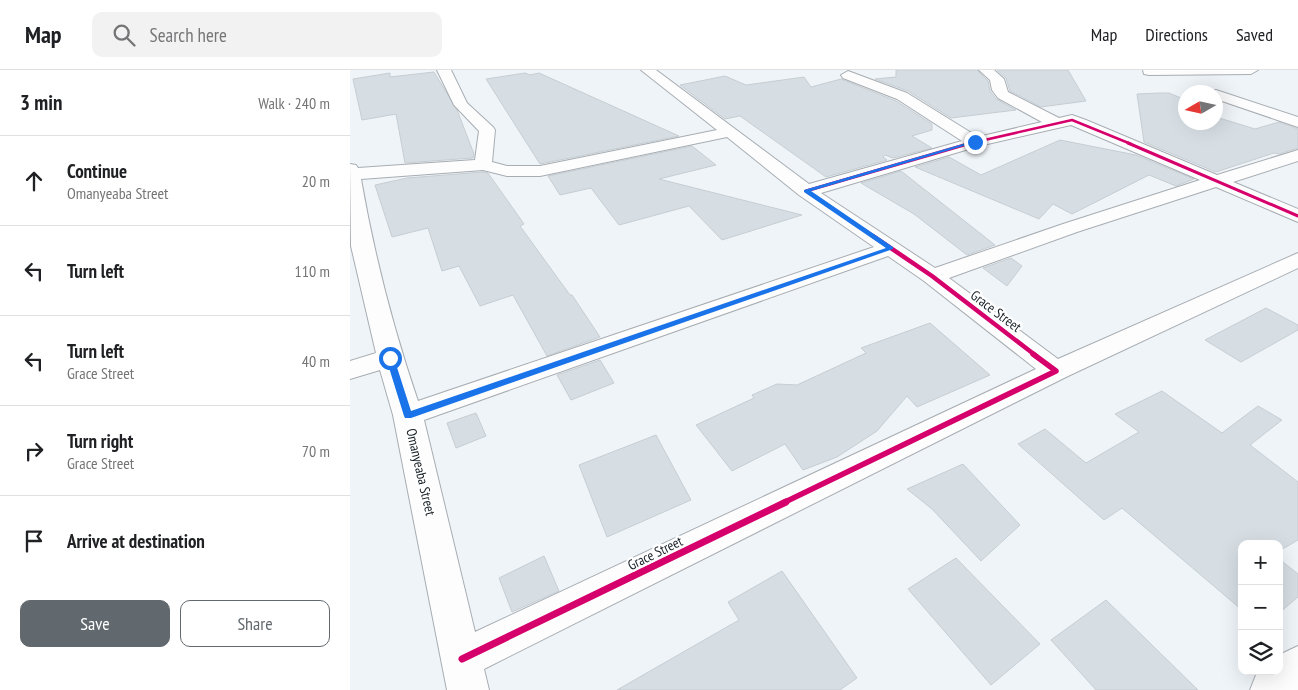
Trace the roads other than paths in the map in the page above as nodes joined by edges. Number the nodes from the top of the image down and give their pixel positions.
1 (444, 70) edge
2 (648, 70) edge
3 (986, 70) edge
4 (1251, 70) edge
5 (1147, 71) edge
6 (848, 75) dead end
7 (1185, 83) dead end
8 (1223, 96) edge
9 (1298, 122) edge
10 (1056, 123) junction
11 (730, 132) junction
12 (975, 142) junction
13 (1298, 155) edge
14 (483, 165) junction
15 (351, 171) edge
16 (1216, 181) junction
17 (806, 191) junction
18 (1298, 216) edge
19 (356, 246) edge
20 (891, 248) junction
21 (1298, 260) edge
22 (932, 276) junction
23 (390, 358) junction
24 (350, 370) edge
25 (1056, 371) junction
26 (408, 416) junction
27 (462, 659) junction
28 (1298, 666) edge
29 (468, 690) edge
30 (1271, 690) edge

1 - 14 street
2 - 11 street, Grace Street
3 - 10 street
4 - 5 street
5 - 7 street
6 - 12 street
8 - 9 street
10 - 12 street
10 - 16 street
11 - 14 street
11 - 17 street, Grace Street
12 - 17 street
13 - 16 street
14 - 15 street
15 - 19 street, Omanyeaba Street
16 - 18 street
16 - 22 street
17 - 20 street, Grace Street
19 - 23 street, Omanyeaba Street
20 - 22 street, Grace Street
20 - 26 street
21 - 25 street
22 - 25 street, Grace Street
23 - 24 street
23 - 26 street, Omanyeaba Street
25 - 27 street, Grace Street
26 - 27 street, Omanyeaba Street
27 - 29 street, Omanyeaba Street
28 - 30 street

